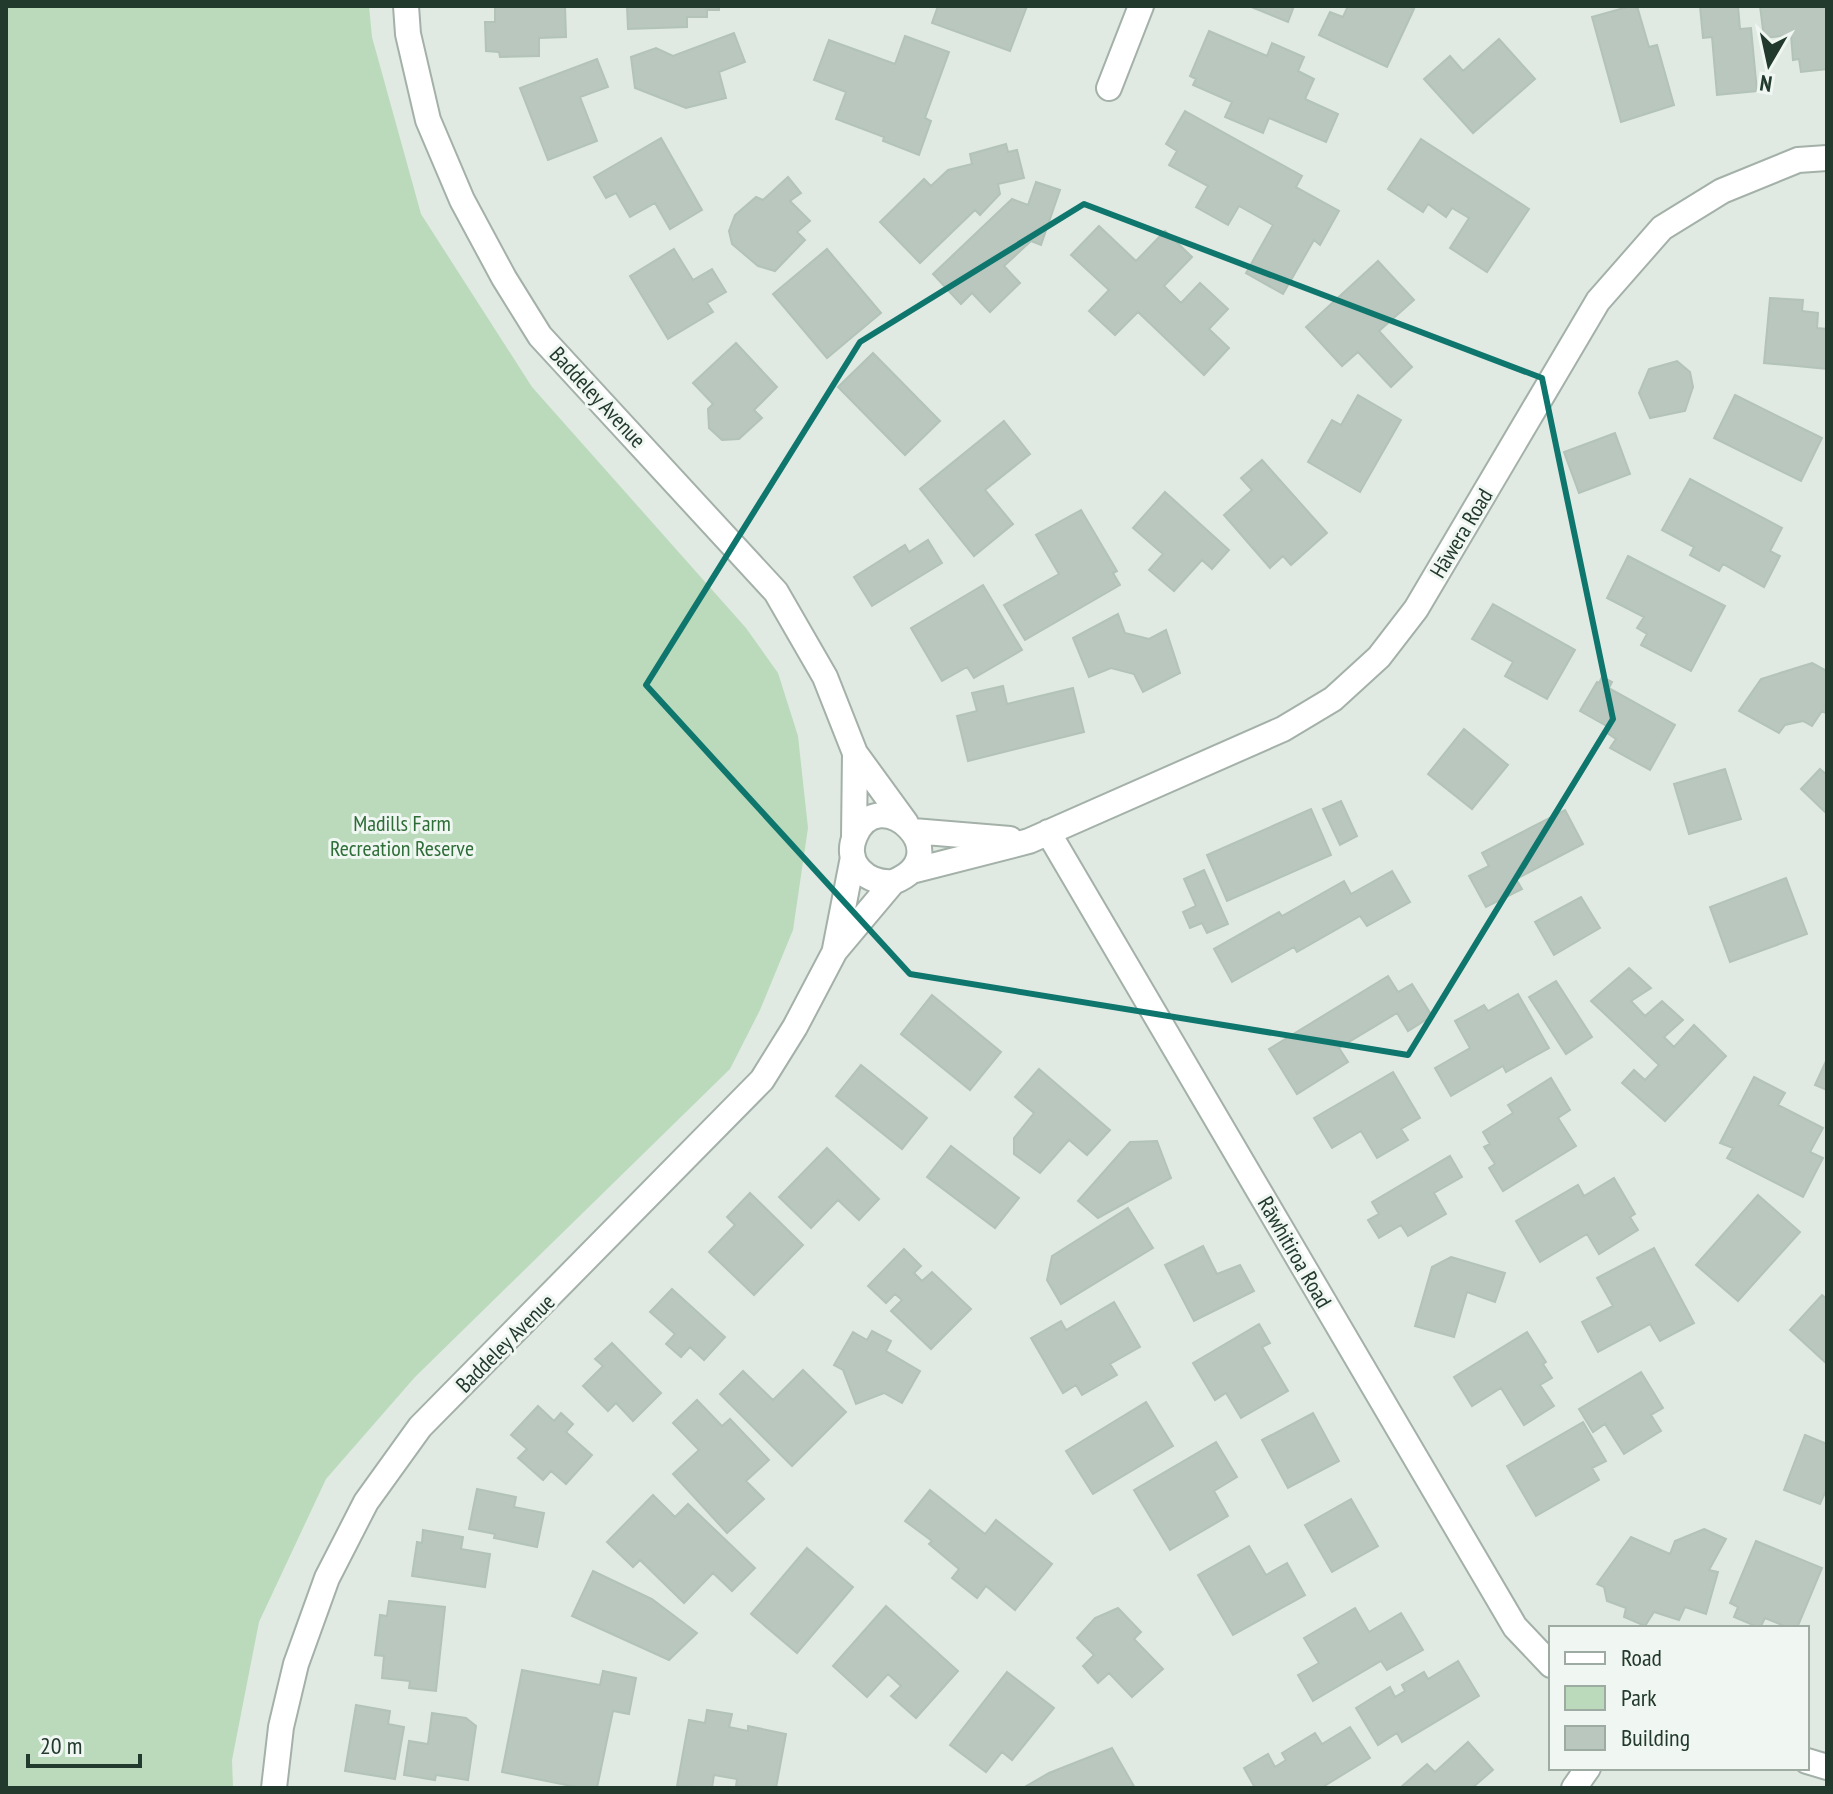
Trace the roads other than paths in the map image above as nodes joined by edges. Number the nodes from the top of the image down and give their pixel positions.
1 (406, 6) edge
2 (1141, 6) edge
3 (1109, 88) dead end
4 (1827, 158) edge
5 (855, 753) junction
6 (910, 827) junction
7 (1038, 836) junction
8 (854, 847) junction
9 (902, 876) junction
10 (835, 951) junction
11 (1549, 1663) edge
12 (1587, 1770) edge
13 (274, 1788) edge
14 (1574, 1788) edge

1 - 5 street, Baddeley Avenue
2 - 3 street
4 - 7 street, Hāwera Road
5 - 6 street, Baddeley Avenue
5 - 8 street, Baddeley Avenue
6 - 7 street, Hāwera Road
6 - 8 street
6 - 9 street
7 - 9 street, Hāwera Road
7 - 11 street, Rāwhitiroa Road
8 - 9 street
8 - 10 street, Baddeley Avenue
9 - 10 street, Baddeley Avenue
10 - 13 street, Baddeley Avenue
12 - 14 street

